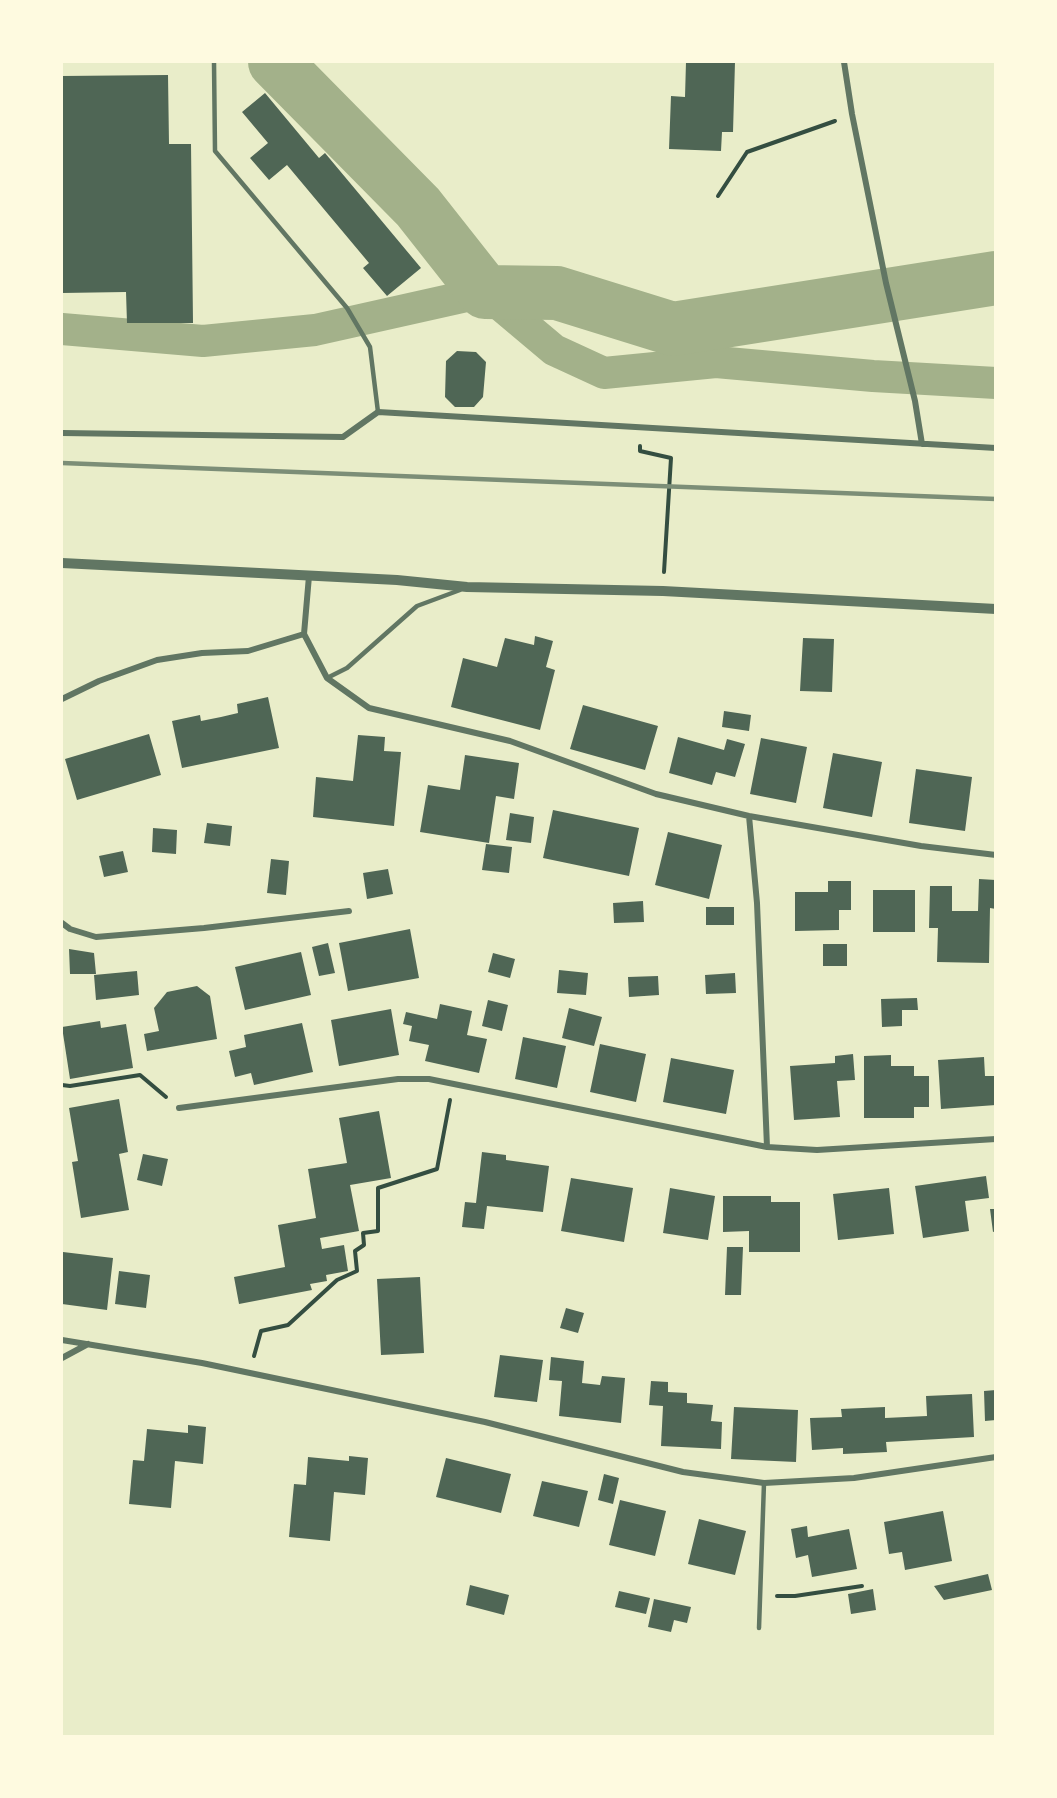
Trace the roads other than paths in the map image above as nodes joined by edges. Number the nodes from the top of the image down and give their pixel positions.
1 (214, 62) edge
2 (844, 62) edge
3 (378, 412) junction
4 (62, 433) edge
5 (922, 444) junction
6 (996, 448) edge
7 (62, 563) edge
8 (309, 576) junction
9 (467, 587) junction
10 (996, 609) edge
11 (303, 634) junction
12 (327, 678) junction
13 (62, 699) edge
14 (748, 816) junction
15 (996, 855) edge
16 (349, 911) dead end
17 (62, 923) edge
18 (179, 1108) road end
19 (996, 1139) edge
20 (767, 1147) junction
21 (62, 1340) edge
22 (88, 1344) junction
23 (62, 1358) edge
24 (996, 1457) edge
25 (764, 1483) junction
26 (759, 1628) dead end

1 - 3 lane
2 - 5 street
3 - 4 street
3 - 5 street
5 - 6 street
7 - 8 street
8 - 9 street
8 - 11 street
9 - 10 street
9 - 12 lane
11 - 12 street
11 - 13 street
12 - 14 street
14 - 15 street
14 - 20 street
16 - 17 street
18 - 20 street
19 - 20 street
21 - 22 street
22 - 23 street
22 - 25 street
24 - 25 street
25 - 26 lane

